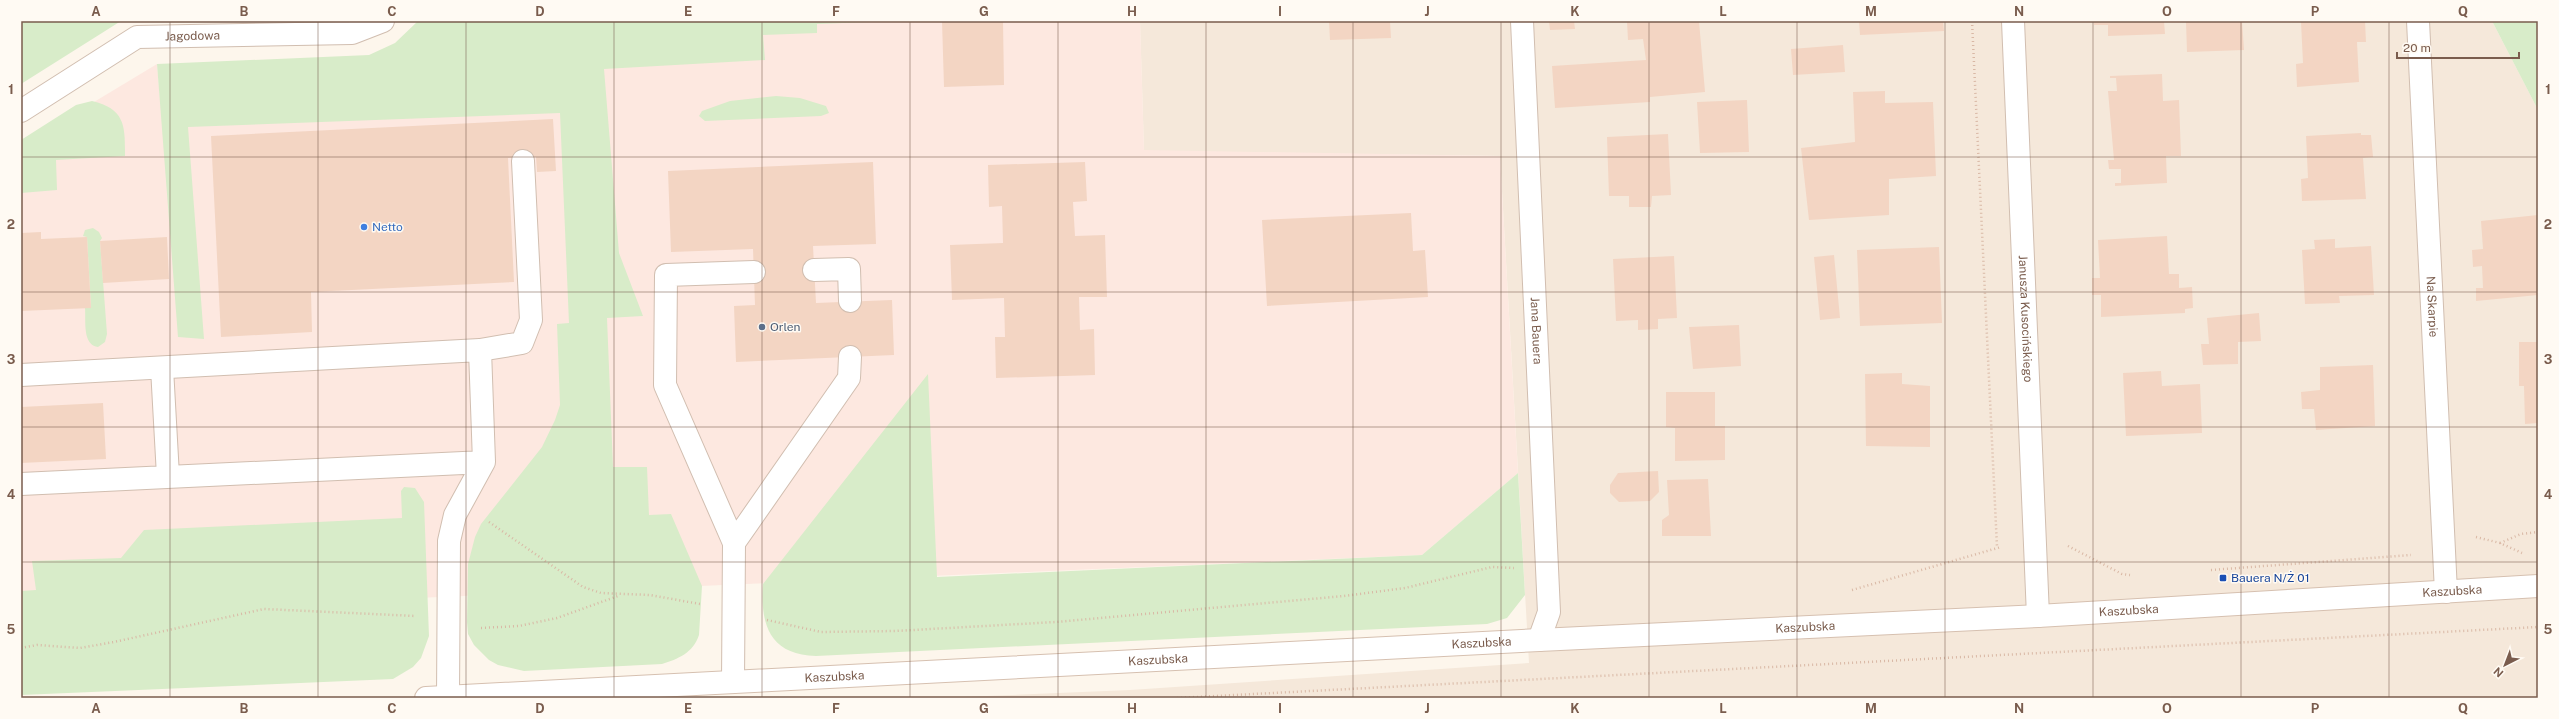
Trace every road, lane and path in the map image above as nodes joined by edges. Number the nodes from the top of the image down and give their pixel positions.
1 (383, 21) edge
2 (1522, 21) edge
3 (1972, 21) edge
4 (2013, 21) edge
5 (2418, 21) edge
6 (21, 111) edge
7 (523, 161) dead end
8 (814, 270) dead end
9 (754, 272) dead end
10 (850, 301) dead end
11 (480, 350) junction
12 (850, 357) dead end
13 (162, 368) junction
14 (21, 375) edge
15 (484, 462) junction
16 (168, 476) junction
17 (21, 484) edge
18 (461, 504) junction
19 (2538, 532) edge
20 (2443, 540) junction
21 (734, 543) junction
22 (2500, 543) junction
23 (2036, 547) junction
24 (1997, 548) junction
25 (2528, 557) dead end
26 (2207, 570) dead end
27 (2137, 575) dead end
28 (1548, 581) junction
29 (2538, 586) edge
30 (1846, 590) dead end
31 (2446, 592) junction
32 (620, 595) junction
33 (733, 612) junction
34 (2038, 616) junction
35 (448, 622) junction
36 (2538, 627) edge
37 (1539, 640) junction
38 (21, 648) edge
39 (733, 682) junction
40 (448, 697) junction
41 (426, 698) edge
42 (1177, 698) edge

1 - 6 street, Jagodowa
2 - 28 street, Jana Bauera
3 - 24 path
4 - 23 street, Janusza Kusocińskiego
5 - 20 street, Na Skarpie
7 - 11 street
8 - 10 street
9 - 21 street
11 - 13 street
11 - 15 street
12 - 21 street
13 - 14 street
13 - 16 street
15 - 16 street
15 - 18 street
16 - 17 street
18 - 32 path
18 - 35 street
19 - 22 path
20 - 22 path
20 - 26 path
20 - 31 street, Na Skarpie
21 - 33 street
22 - 25 path
23 - 24 path
23 - 27 path
23 - 34 street, Janusza Kusocińskiego
24 - 30 path
28 - 33 path
28 - 37 street, Jana Bauera
29 - 31 street, Kaszubska
31 - 34 street, Kaszubska
32 - 33 path
32 - 35 path
33 - 39 street
34 - 37 street, Kaszubska
35 - 38 path
35 - 40 street
36 - 42 path
37 - 39 street, Kaszubska
39 - 40 street, Kaszubska
40 - 41 street, Kaszubska

